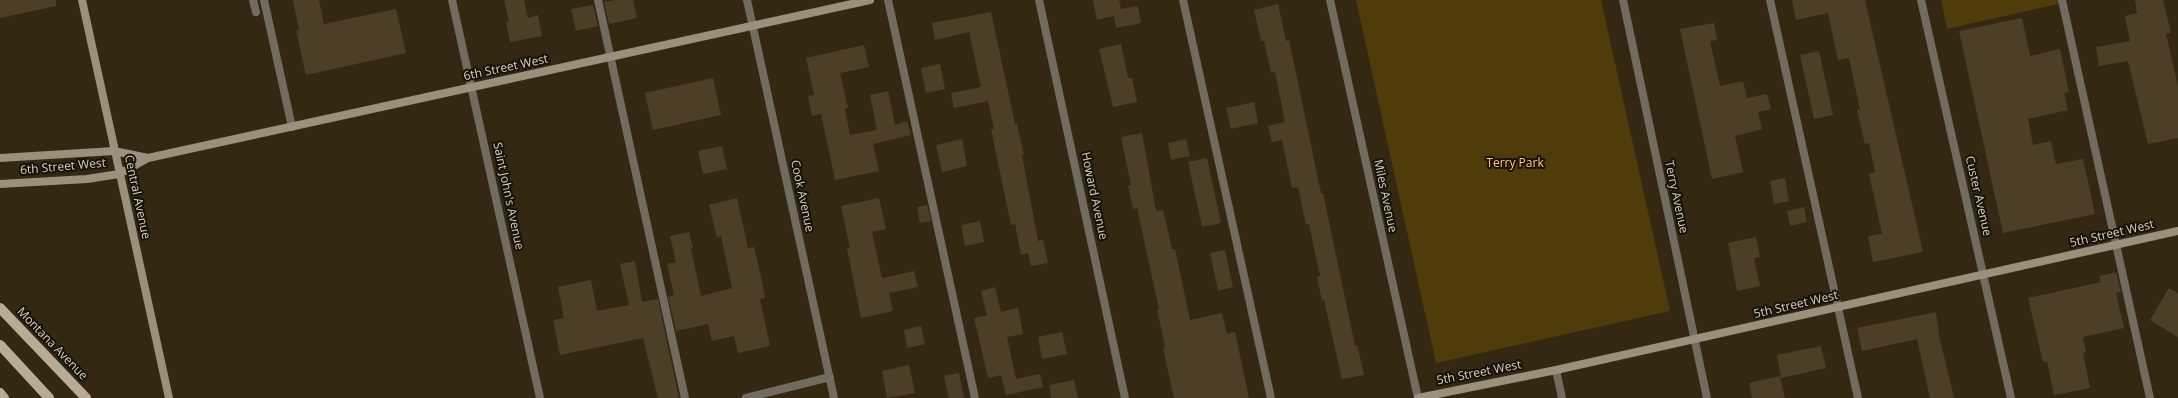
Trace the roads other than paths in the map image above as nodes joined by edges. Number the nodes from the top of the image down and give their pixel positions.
1 (82, 0) edge
2 (253, 0) edge
3 (264, 0) edge
4 (452, 0) edge
5 (598, 0) edge
6 (747, 0) edge
7 (870, 0) edge
8 (888, 0) edge
9 (1039, 0) edge
10 (1183, 0) edge
11 (1330, 0) edge
12 (1623, 0) edge
13 (1770, 0) edge
14 (1921, 0) edge
15 (2062, 0) edge
16 (256, 12) dead end
17 (753, 26) junction
18 (610, 58) junction
19 (472, 88) junction
20 (292, 127) junction
21 (114, 151) junction
22 (0, 158) edge
23 (148, 158) junction
24 (119, 174) junction
25 (0, 184) edge
26 (2178, 231) edge
27 (2116, 245) junction
28 (1983, 276) junction
29 (0, 308) edge
30 (1838, 308) junction
31 (1694, 339) junction
32 (0, 345) edge
33 (1556, 370) junction
34 (830, 377) junction
35 (0, 393) edge
36 (4, 398) edge
37 (50, 398) edge
38 (86, 398) edge
39 (169, 398) edge
40 (540, 398) edge
41 (685, 398) edge
42 (746, 398) edge
43 (834, 398) edge
44 (975, 398) edge
45 (1125, 398) edge
46 (1271, 398) edge
47 (1418, 398) edge
48 (1562, 398) edge
49 (1707, 398) edge
50 (1858, 398) edge
51 (2010, 398) edge
52 (2150, 398) edge

1 - 21 street, Central Avenue
2 - 16 street
3 - 20 street
4 - 19 street, Saint John's Avenue
5 - 18 street
6 - 17 street, Cook Avenue
7 - 17 street, 6th Street West
8 - 44 street
9 - 45 street, Howard Avenue
10 - 46 street
11 - 47 street, Miles Avenue
12 - 31 street, Terry Avenue
13 - 30 street
14 - 28 street, Custer Avenue
15 - 27 street
17 - 18 street, 6th Street West
17 - 34 street, Cook Avenue
18 - 19 street, 6th Street West
18 - 41 street
19 - 20 street, 6th Street West
19 - 40 street, Saint John's Avenue
20 - 23 street, 6th Street West
21 - 22 street, 6th Street West
21 - 23 street, 6th Street West
21 - 24 street, Central Avenue
23 - 24 street, 6th Street West
24 - 25 street, 6th Street West
24 - 39 street, Central Avenue
26 - 27 street, 5th Street West
27 - 28 street, 5th Street West
27 - 52 street
28 - 30 street, 5th Street West
28 - 51 street, Custer Avenue
29 - 38 main road, Montana Avenue
30 - 31 street, 5th Street West
30 - 50 street
31 - 33 street, 5th Street West
31 - 49 street, Terry Avenue
32 - 37 main road
33 - 47 street, 5th Street West
33 - 48 street
34 - 42 street
34 - 43 street, Cook Avenue
35 - 36 main road

